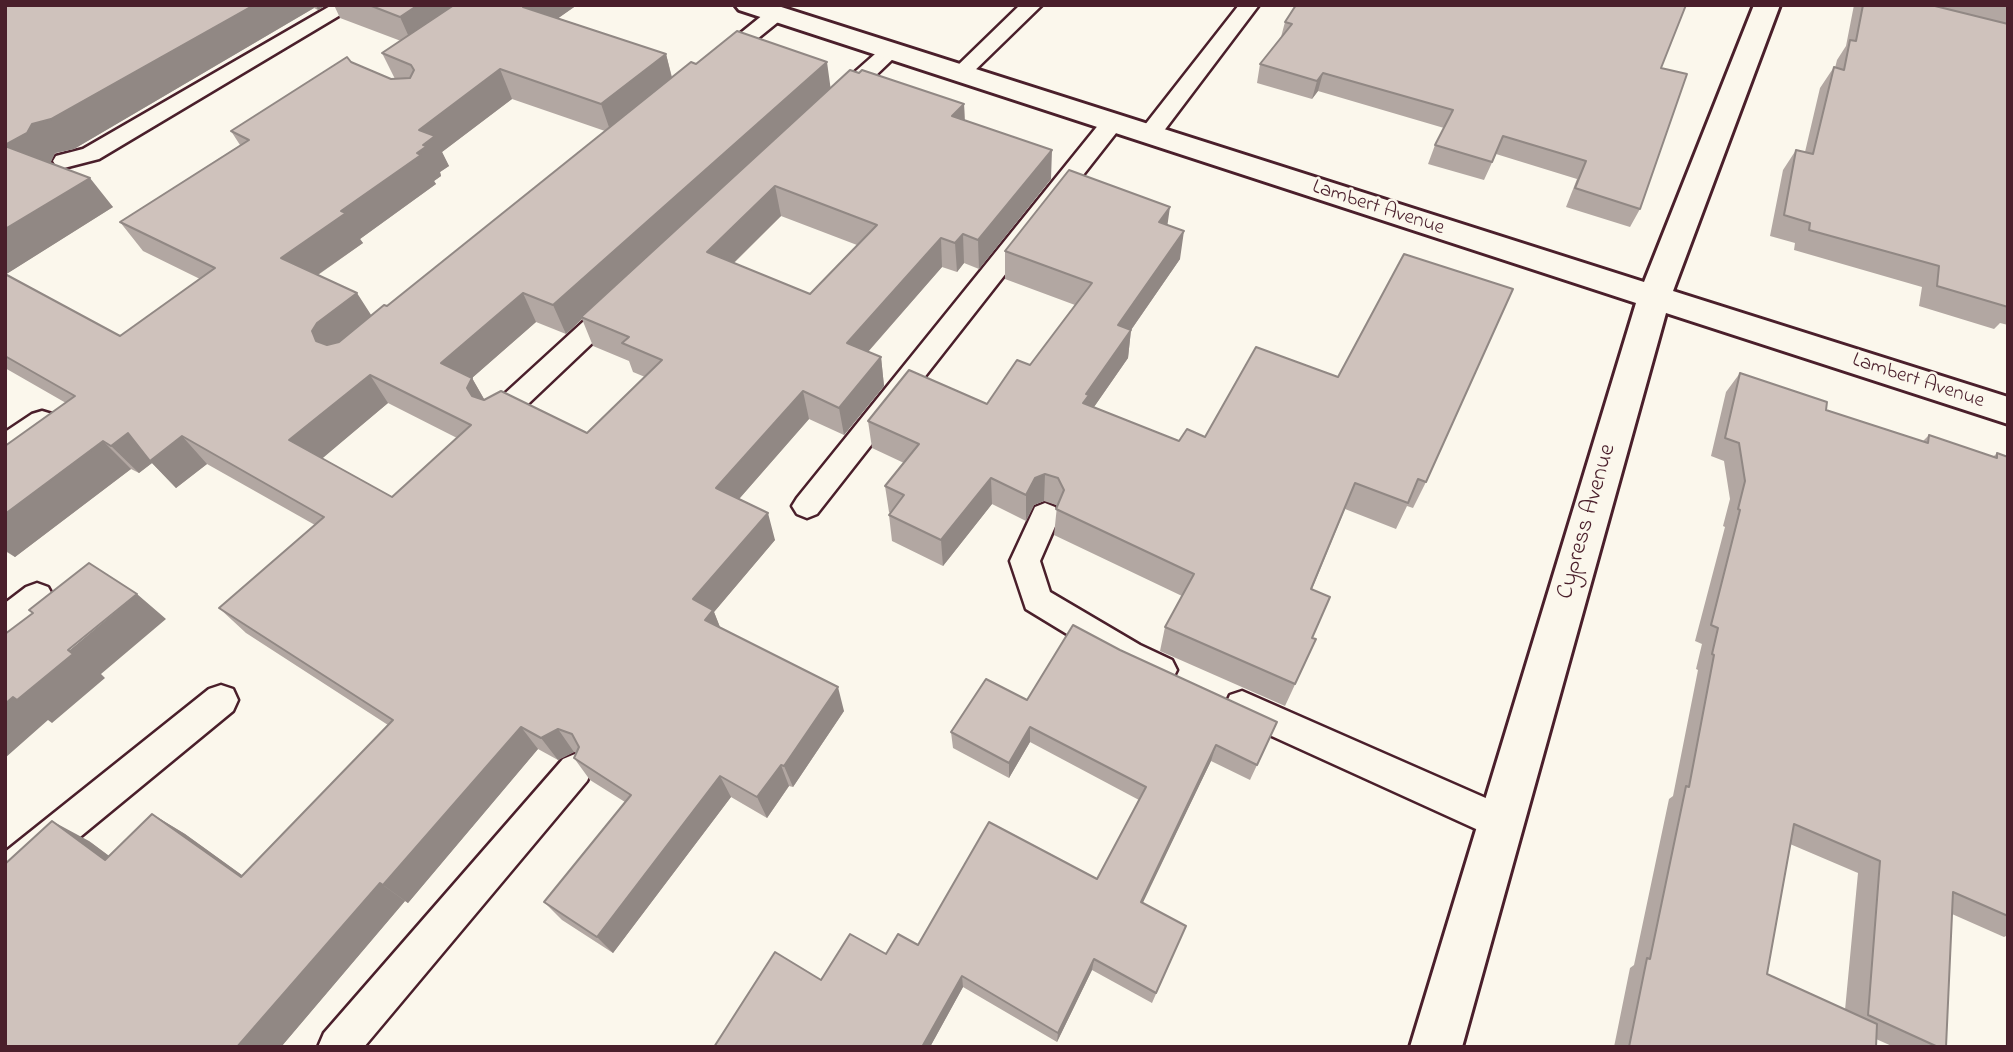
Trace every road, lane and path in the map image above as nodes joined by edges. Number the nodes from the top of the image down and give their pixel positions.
1 (347, 5) edge
2 (1032, 5) edge
3 (1249, 5) edge
4 (1767, 5) edge
5 (762, 10) edge
6 (890, 51) junction
7 (960, 74) junction
8 (701, 75) edge
9 (820, 116) edge
10 (1112, 123) junction
11 (1149, 135) junction
12 (64, 161) dead end
13 (629, 294) edge
14 (1654, 298) junction
15 (2008, 411) edge
16 (499, 415) edge
17 (42, 421) edge
18 (5, 446) edge
19 (807, 506) dead end
20 (1045, 514) edge
21 (37, 596) dead end
22 (5, 622) edge
23 (221, 700) dead end
24 (575, 770) edge
25 (1500, 822) junction
26 (5, 875) edge
27 (338, 1047) edge
28 (1436, 1047) edge

1 - 12 lane
2 - 7 lane
3 - 11 lane
4 - 14 street, Cypress Avenue
5 - 6 street, Lambert Avenue
5 - 8 lane
6 - 7 street, Lambert Avenue
6 - 9 lane
7 - 10 street, Lambert Avenue
10 - 11 street, Lambert Avenue
10 - 19 lane
11 - 14 street, Lambert Avenue
13 - 16 lane
14 - 15 street, Lambert Avenue
14 - 25 street, Cypress Avenue
17 - 18 lane
20 - 25 lane
21 - 22 lane
23 - 26 lane
24 - 27 lane
25 - 28 street, Cypress Avenue

